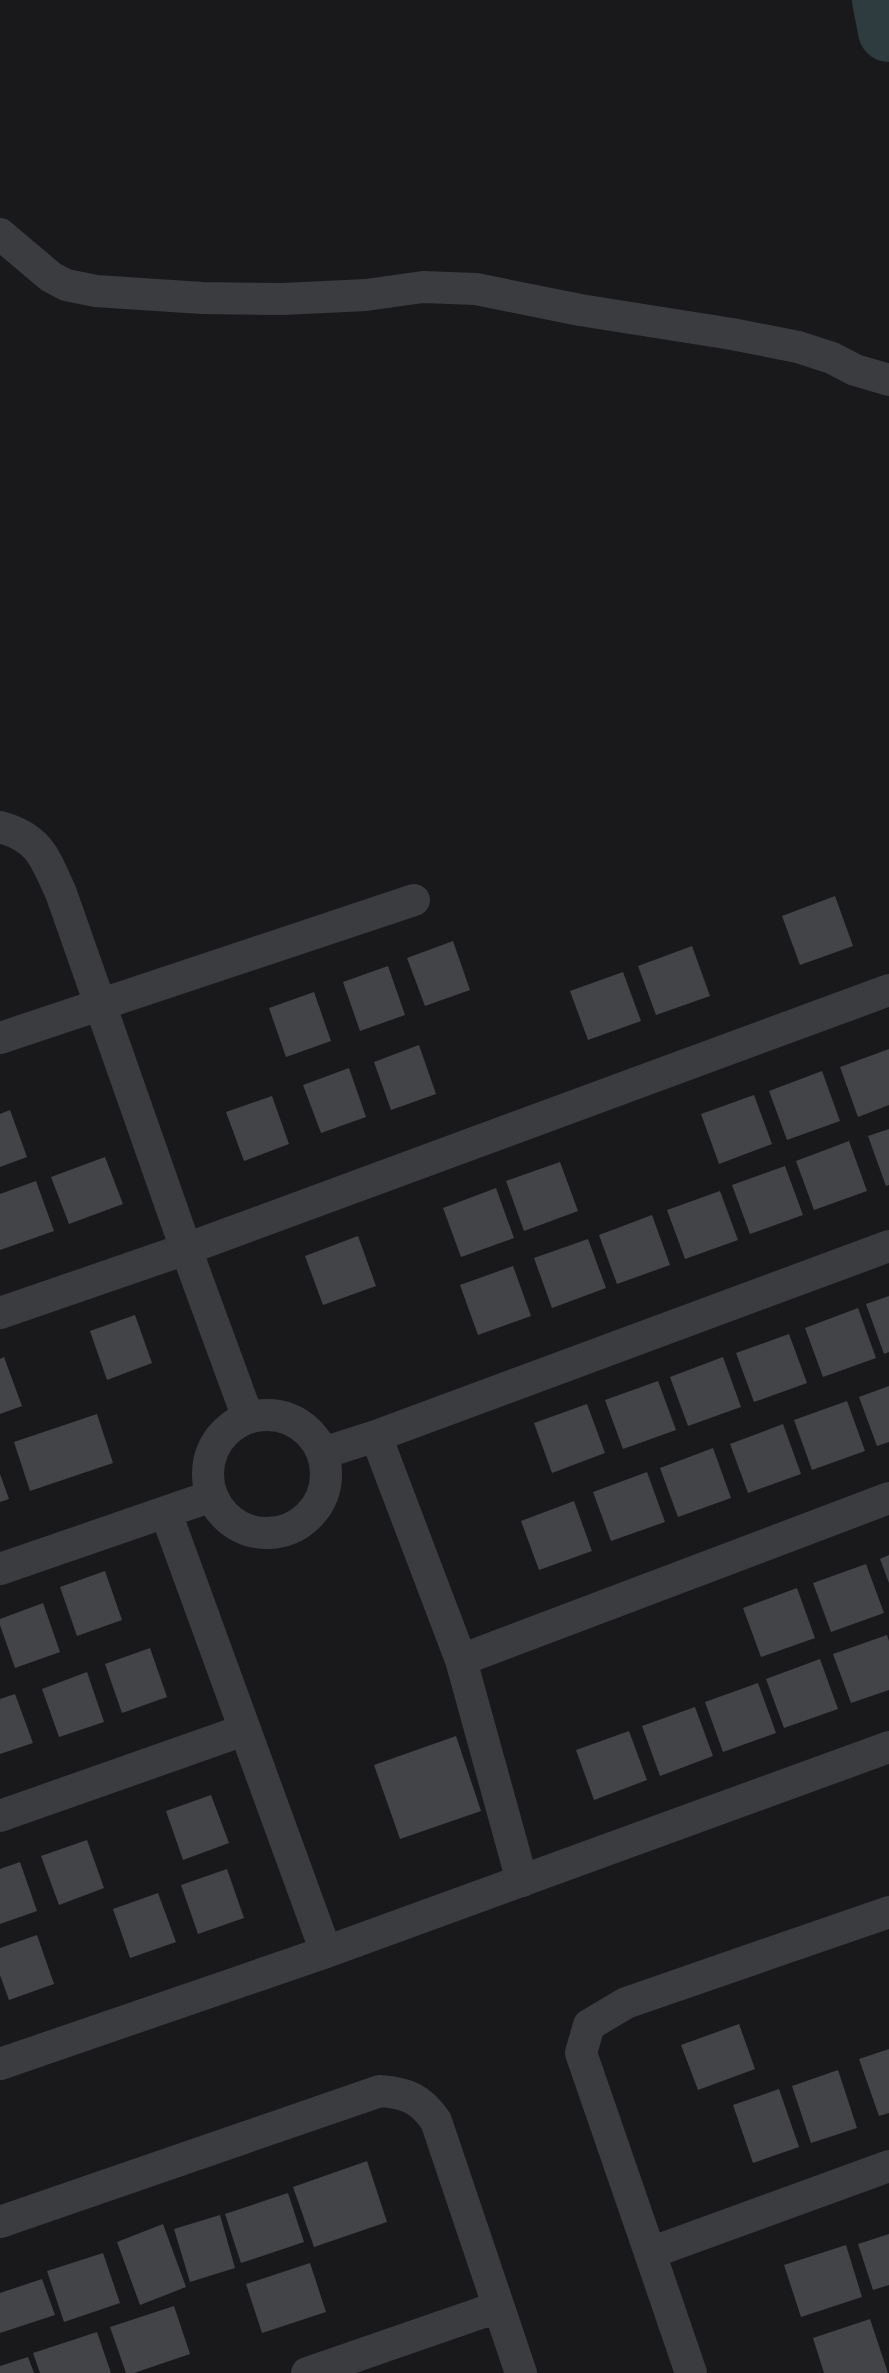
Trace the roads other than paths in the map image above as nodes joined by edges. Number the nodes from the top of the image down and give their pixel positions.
1 (0, 234) edge
2 (889, 380) edge
3 (0, 826) edge
4 (414, 900) dead end
5 (889, 990) edge
6 (100, 1005) junction
7 (0, 1038) edge
8 (889, 1246) edge
9 (186, 1249) junction
10 (0, 1313) edge
11 (248, 1418) junction
12 (376, 1436) junction
13 (323, 1453) junction
14 (212, 1496) junction
15 (889, 1498) edge
16 (166, 1513) junction
17 (0, 1569) edge
18 (461, 1660) junction
19 (244, 1730) junction
20 (889, 1747) edge
21 (0, 1816) edge
22 (522, 1881) junction
23 (889, 1912) edge
24 (326, 1952) junction
25 (0, 2064) edge
26 (889, 2166) edge
27 (0, 2222) edge
28 (650, 2253) junction
29 (498, 2307) junction
30 (307, 2373) edge
31 (521, 2373) edge
32 (691, 2373) edge

1 - 2 street
3 - 6 street
4 - 6 street
5 - 9 street
6 - 7 street
6 - 9 street
8 - 12 street
9 - 10 street
9 - 11 street
11 - 13 street
11 - 14 street
12 - 13 street
12 - 18 street
13 - 14 street
14 - 16 street
15 - 18 street
16 - 17 street
16 - 19 street
18 - 22 street
19 - 21 street
19 - 24 street
20 - 22 street
22 - 24 street
23 - 28 street
24 - 25 street
26 - 28 street
27 - 29 street
28 - 32 street
29 - 30 street
29 - 31 street

